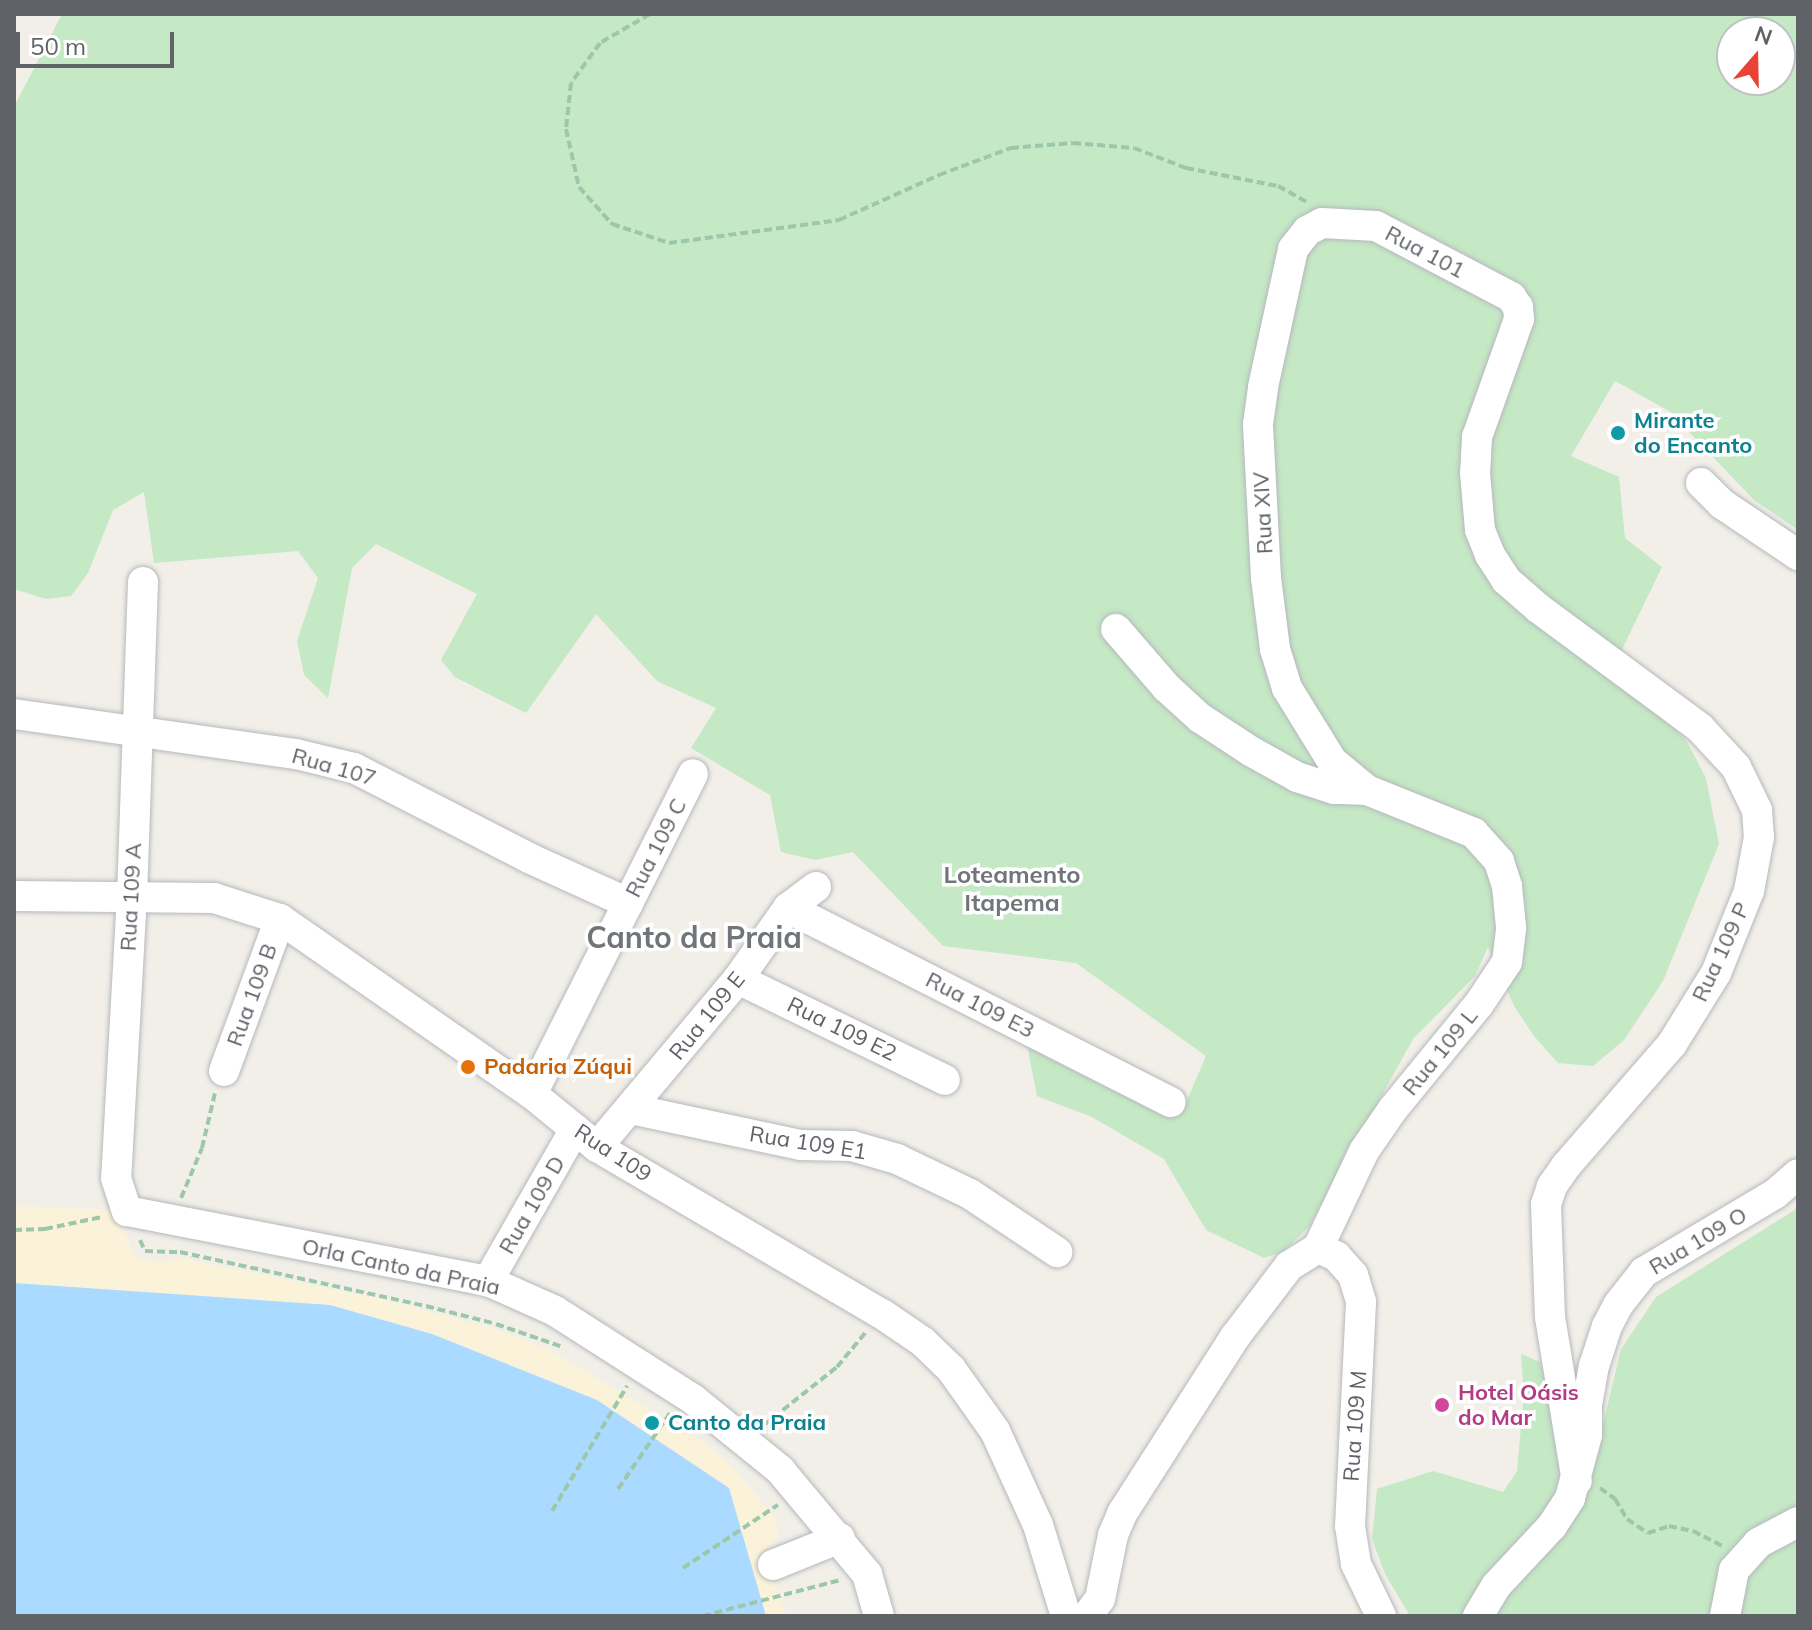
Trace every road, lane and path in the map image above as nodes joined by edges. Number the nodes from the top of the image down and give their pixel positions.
1 (650, 14) edge
2 (1322, 223) junction
3 (1518, 307) joint
4 (1701, 483) dead end
5 (1798, 555) edge
6 (143, 582) dead end
7 (1116, 629) dead end
8 (14, 714) edge
9 (138, 731) junction
10 (693, 774) dead end
11 (1367, 790) junction
12 (816, 887) dead end
13 (132, 895) junction
14 (14, 896) edge
15 (628, 903) junction
16 (788, 908) junction
17 (280, 919) junction
18 (738, 979) junction
19 (224, 1071) joint
20 (945, 1080) dead end
21 (532, 1094) junction
22 (1171, 1102) dead end
23 (631, 1109) junction
24 (586, 1138) junction
25 (1798, 1174) edge
26 (127, 1211) junction
27 (172, 1219) junction
28 (14, 1230) edge
29 (1318, 1248) junction
30 (1057, 1252) dead end
31 (488, 1281) junction
32 (882, 1314) junction
33 (573, 1354) dead end
34 (638, 1392) dead end
35 (659, 1406) dead end
36 (670, 1413) junction
37 (680, 1419) dead end
38 (746, 1439) junction
39 (1577, 1481) junction
40 (618, 1489) dead end
41 (786, 1499) dead end
42 (552, 1511) dead end
43 (1798, 1522) edge
44 (840, 1538) junction
45 (773, 1565) dead end
46 (683, 1568) dead end
47 (1734, 1570) junction
48 (867, 1574) junction
49 (703, 1616) edge
50 (879, 1616) edge
51 (1066, 1616) edge
52 (1087, 1616) edge
53 (1381, 1616) edge
54 (1478, 1616) edge
55 (1725, 1616) edge

1 - 2 path
2 - 3 street, Rua 101
2 - 11 street, Rua XIV
3 - 39 street, Rua 109 P
4 - 5 street
6 - 9 street, Rua 109 A
7 - 11 street, Rua 109 L
8 - 9 street, Rua 107
9 - 13 street, Rua 109 A
9 - 15 street, Rua 107
10 - 15 street, Rua 109 C
11 - 29 street, Rua 109 L
12 - 16 street, Rua 109 E
13 - 14 street, Rua 109
13 - 17 street, Rua 109
13 - 26 street, Rua 109 A
15 - 21 street, Rua 109 C
16 - 18 street, Rua 109 E
16 - 22 street, Rua 109 E3
17 - 19 street, Rua 109 B
17 - 21 street, Rua 109
18 - 20 street, Rua 109 E2
18 - 23 street, Rua 109 E
19 - 27 path
21 - 24 street, Rua 109
23 - 24 street, Rua 109 E
23 - 30 street, Rua 109 E1
24 - 31 street, Rua 109 D
24 - 32 street, Rua 109
25 - 39 street, Rua 109 O
26 - 27 street, Orla Canto da Praia
26 - 28 path
26 - 33 path
27 - 31 street, Orla Canto da Praia
29 - 52 street, Rua 109 L
29 - 53 street, Rua 109 M
31 - 38 street, Orla Canto da Praia
32 - 38 path
32 - 51 street, Rua 109
34 - 42 path
35 - 36 path
36 - 37 path
36 - 40 path
38 - 44 street, Orla Canto da Praia
39 - 47 path
39 - 54 street, Rua 109 O
41 - 46 path
43 - 47 street
44 - 45 street
44 - 48 street, Orla Canto da Praia
47 - 55 street
48 - 49 path
48 - 50 street, Orla Canto da Praia

